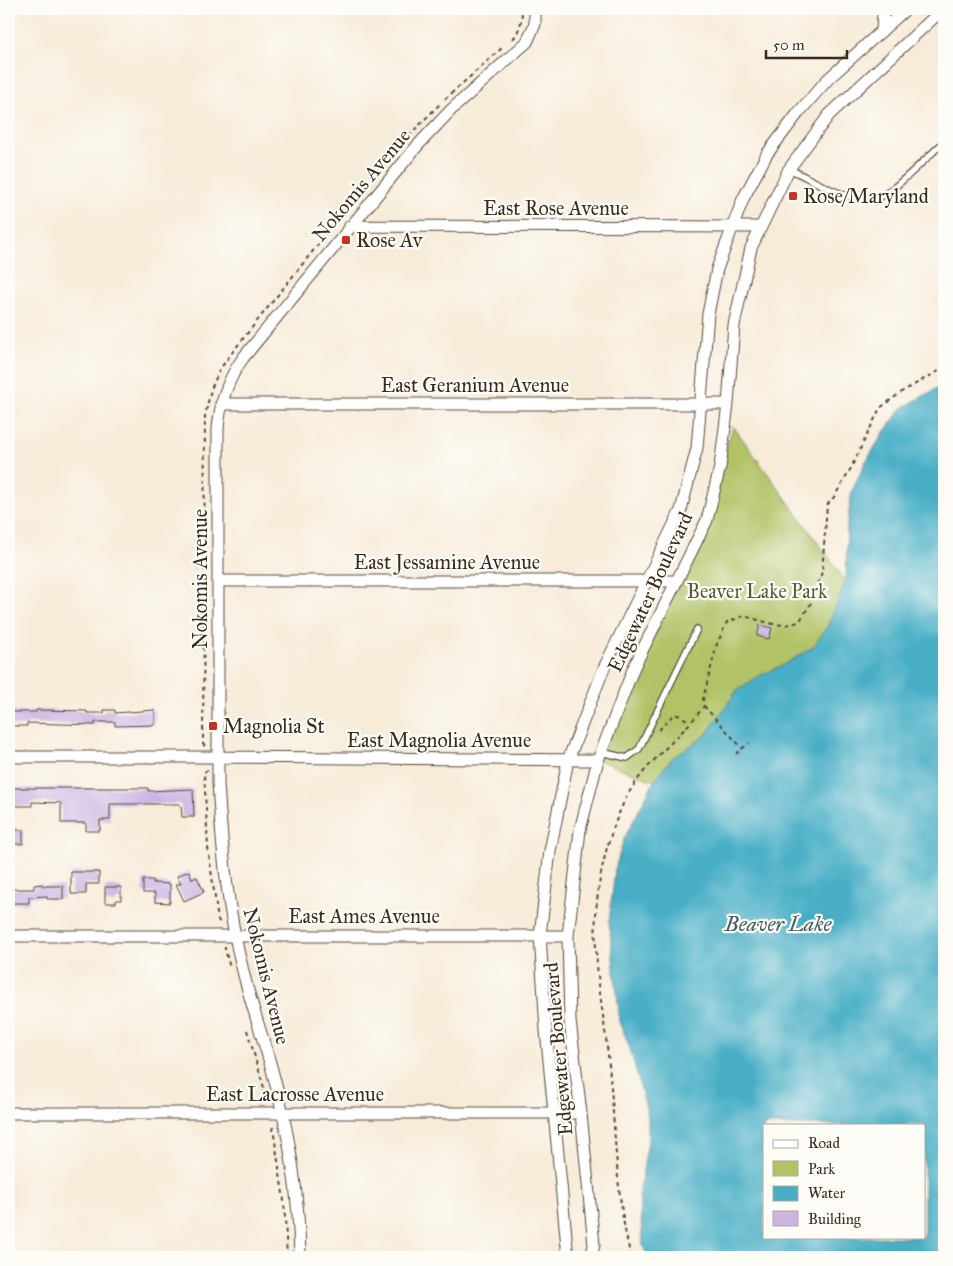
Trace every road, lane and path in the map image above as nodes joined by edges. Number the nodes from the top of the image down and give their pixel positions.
1 (522, 9) edge
2 (535, 9) edge
3 (881, 9) edge
4 (906, 9) edge
5 (943, 9) edge
6 (882, 31) junction
7 (944, 142) edge
8 (789, 169) junction
9 (350, 226) junction
10 (732, 227) junction
11 (761, 227) junction
12 (944, 368) edge
13 (221, 404) junction
14 (701, 404) junction
15 (728, 404) junction
16 (218, 581) junction
17 (648, 581) junction
18 (676, 581) junction
19 (697, 629) dead end
20 (704, 706) junction
21 (690, 722) junction
22 (648, 728) junction
23 (749, 743) dead end
24 (206, 748) dead end
25 (743, 748) junction
26 (736, 754) dead end
27 (600, 756) junction
28 (9, 757) edge
29 (218, 757) junction
30 (568, 760) junction
31 (208, 770) dead end
32 (221, 924) dead end
33 (235, 935) junction
34 (540, 935) junction
35 (9, 936) edge
36 (568, 936) junction
37 (9, 1113) edge
38 (283, 1113) junction
39 (554, 1113) junction
40 (581, 1113) junction
41 (274, 1125) dead end
42 (287, 1257) edge
43 (300, 1257) edge
44 (568, 1257) edge
45 (591, 1257) edge
46 (631, 1257) edge

1 - 24 path
2 - 9 street, Nokomis Avenue
3 - 6 street
4 - 6 street, Edgewater Boulevard
5 - 8 street, Edgewater Boulevard
6 - 10 street, Edgewater Boulevard
7 - 8 lane
8 - 11 street, Edgewater Boulevard
9 - 10 street, East Rose Avenue
9 - 13 street, Nokomis Avenue
10 - 11 street, East Rose Avenue
10 - 14 street, Edgewater Boulevard
11 - 15 street, Edgewater Boulevard
12 - 20 path
13 - 14 street, East Geranium Avenue
13 - 16 street, Nokomis Avenue
14 - 15 street, East Geranium Avenue
14 - 17 street, Edgewater Boulevard
15 - 18 street, Edgewater Boulevard
16 - 17 street, East Jessamine Avenue
16 - 29 street, Nokomis Avenue
17 - 18 street, East Jessamine Avenue
17 - 30 street, Edgewater Boulevard
18 - 27 street, Edgewater Boulevard
19 - 22 lane
20 - 21 path
20 - 25 path
21 - 22 path
21 - 46 path
22 - 27 lane
23 - 25 path
25 - 26 path
27 - 30 street, East Magnolia Avenue
27 - 36 street, Edgewater Boulevard
28 - 29 street, East Magnolia Avenue
29 - 30 street, East Magnolia Avenue
29 - 33 street, Nokomis Avenue
30 - 34 street, Edgewater Boulevard
31 - 32 path
33 - 34 street, East Ames Avenue
33 - 35 street, East Ames Avenue
33 - 38 street, Nokomis Avenue
34 - 36 street, East Ames Avenue
34 - 39 street, Edgewater Boulevard
36 - 40 street, Edgewater Boulevard
37 - 38 street, East Lacrosse Avenue
38 - 39 street, East Lacrosse Avenue
38 - 43 street, Nokomis Avenue
39 - 40 street, East Lacrosse Avenue
39 - 44 street, Edgewater Boulevard
40 - 45 street, Edgewater Boulevard
41 - 42 path

